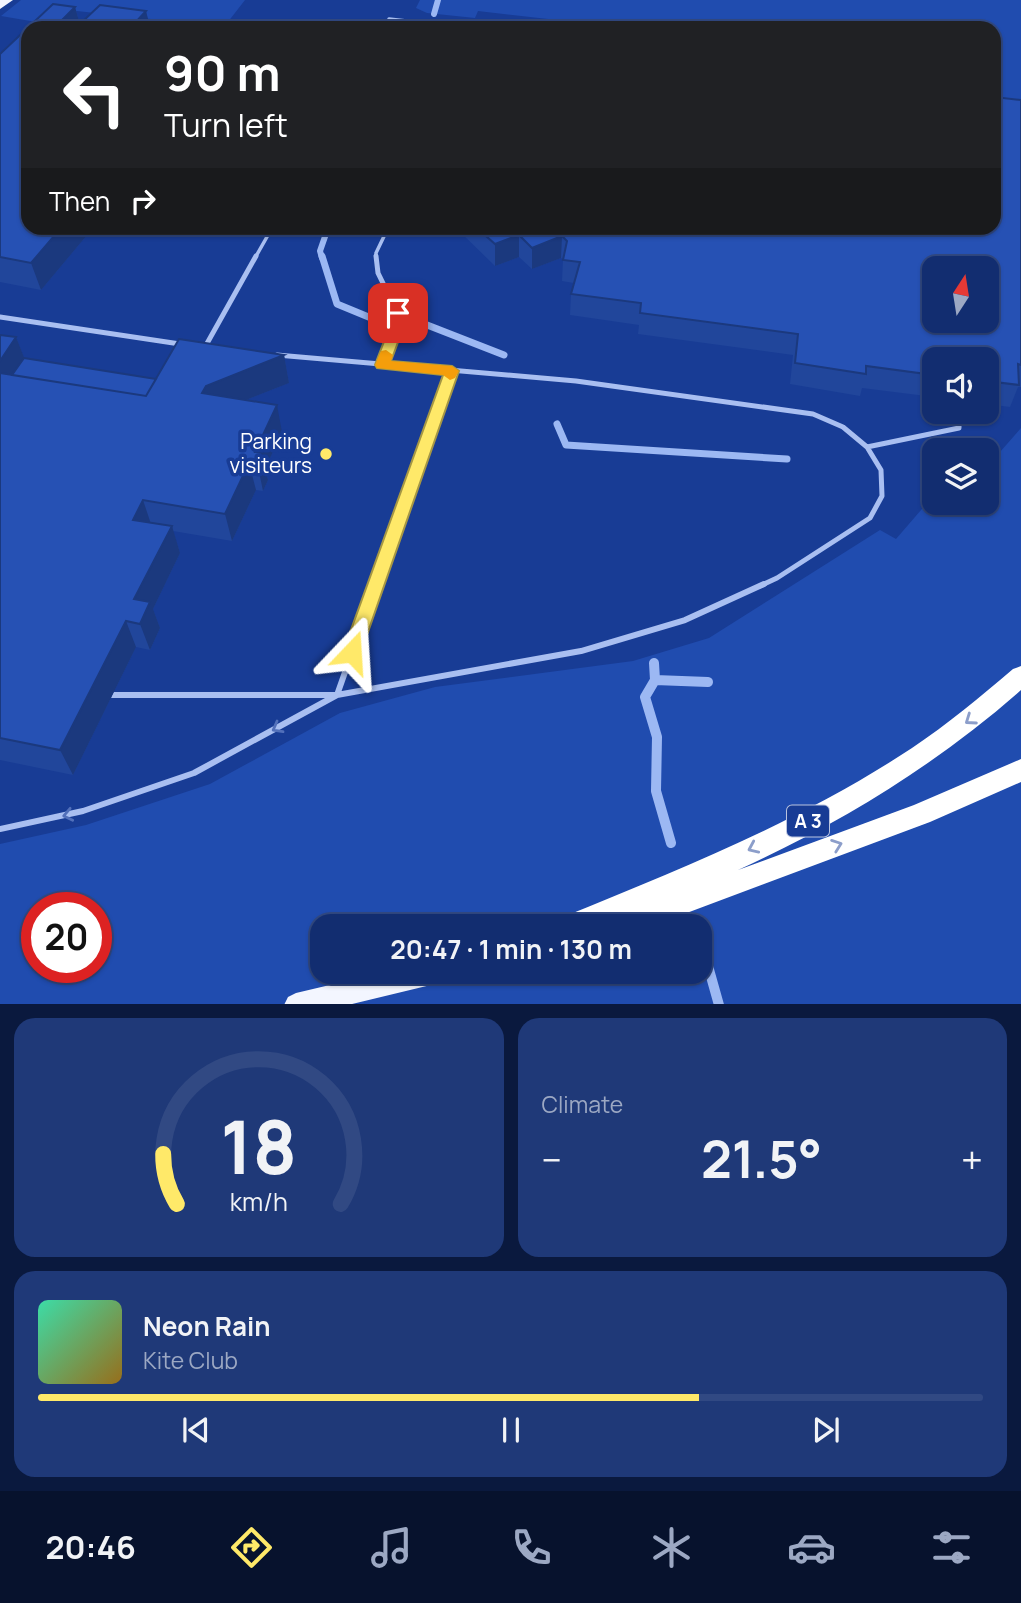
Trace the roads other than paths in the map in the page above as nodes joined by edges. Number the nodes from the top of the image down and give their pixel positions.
1 (7, 0) edge
2 (0, 6) edge
3 (389, 19) dead end
4 (407, 21) edge
5 (268, 235) edge
6 (385, 235) edge
7 (0, 317) edge
8 (204, 348) junction
9 (216, 349) edge
10 (267, 354) edge
11 (382, 365) junction
12 (452, 371) junction
13 (959, 424) edge
14 (867, 446) junction
15 (1021, 676) edge
16 (112, 695) dead end
17 (337, 695) junction
18 (1021, 770) edge
19 (0, 829) edge
20 (604, 914) edge
21 (647, 914) edge
22 (383, 984) edge
23 (296, 1004) edge

1 - 2 main road
3 - 4 lane
5 - 8 lane
6 - 11 lane
7 - 8 lane
8 - 9 lane
10 - 11 lane
11 - 12 lane
12 - 14 lane
12 - 17 lane
13 - 14 lane
14 - 17 lane
15 -> 20 highway, A 3
16 - 17 lane
17 -> 19 lane
21 -> 18 highway, A 3
22 - 23 main road

